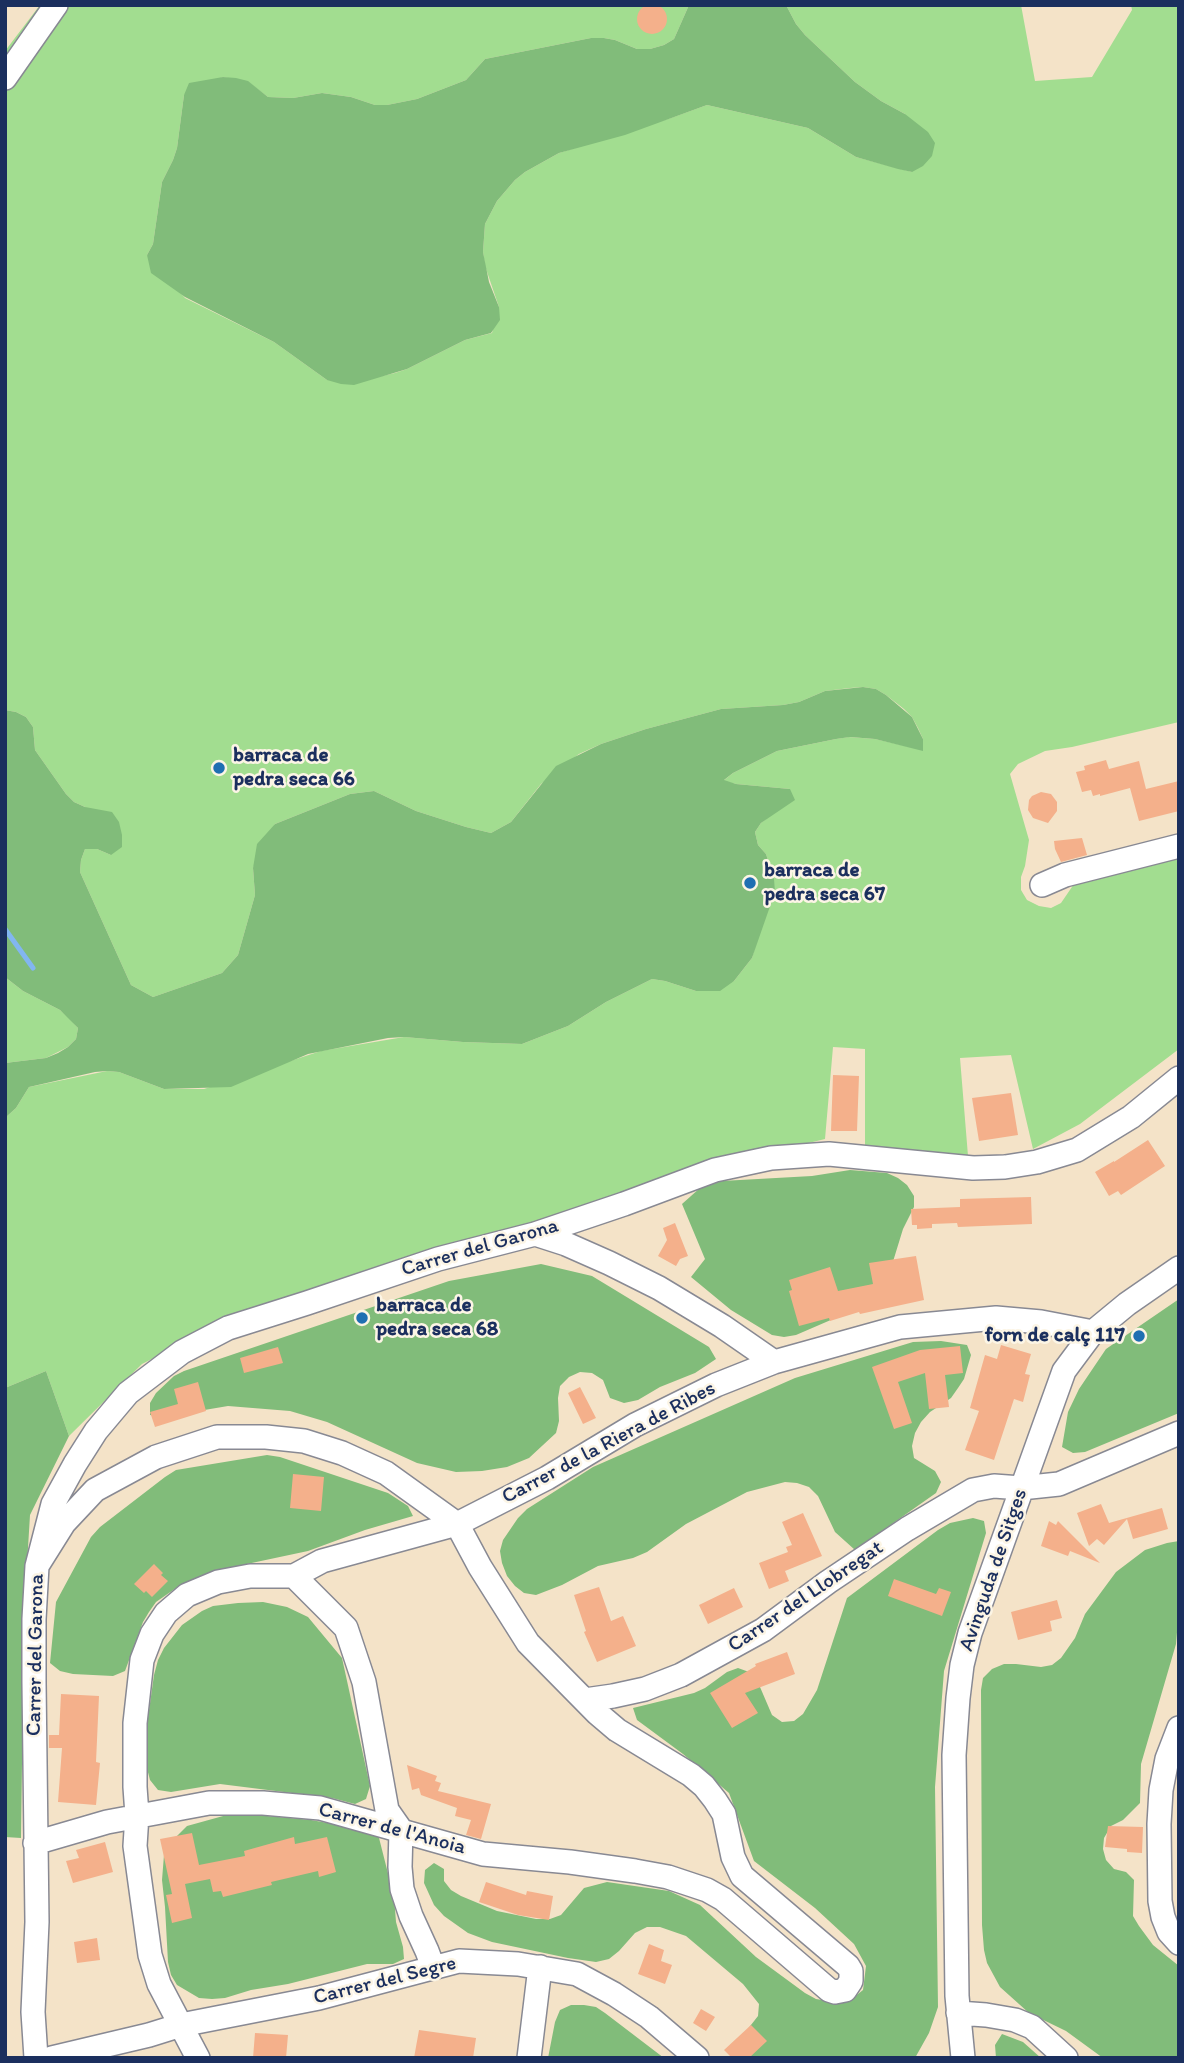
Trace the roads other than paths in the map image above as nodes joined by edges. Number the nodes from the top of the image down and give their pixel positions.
1 (56, 5) edge
2 (5, 78) edge
3 (1179, 846) edge
4 (1042, 885) dead end
5 (1179, 1078) edge
6 (535, 1234) junction
7 (1179, 1268) edge
8 (1093, 1332) junction
9 (774, 1362) junction
10 (1179, 1433) edge
11 (1021, 1488) junction
12 (457, 1524) junction
13 (37, 1566) junction
14 (294, 1576) junction
15 (585, 1700) junction
16 (1179, 1728) edge
17 (137, 1815) junction
18 (401, 1830) junction
19 (35, 1843) junction
20 (742, 1876) junction
21 (723, 1899) junction
22 (1179, 1943) edge
23 (433, 1966) junction
24 (540, 1967) junction
25 (958, 2013) junction
26 (181, 2025) junction
27 (36, 2058) edge
28 (52, 2058) edge
29 (198, 2058) edge
30 (529, 2058) edge
31 (697, 2058) edge
32 (963, 2058) edge
33 (1066, 2058) edge

1 - 2 street
3 - 4 street
5 - 6 street, Carrer del Garona
6 - 9 street
6 - 13 street, Carrer del Garona
7 - 8 street, Avinguda de Sitges
8 - 9 street, Carrer de la Riera de Ribes
8 - 11 street, Avinguda de Sitges
9 - 12 street, Carrer de la Riera de Ribes
10 - 11 street, Carrer del Llobregat
11 - 15 street, Carrer del Llobregat
11 - 25 street, Avinguda de Sitges
12 - 13 street
12 - 14 street, Carrer de la Riera de Ribes
12 - 15 street
13 - 19 street, Carrer del Garona
14 - 17 street
14 - 18 street
15 - 20 street
16 - 22 street
17 - 18 street, Carrer de l'Anoia
17 - 19 street, Carrer de l'Anoia
17 - 26 street
18 - 21 street, Carrer de l'Anoia
18 - 23 street
19 - 27 street, Carrer del Garona
20 - 21 street
20 - 21 street, Carrer de l'Anoia
23 - 24 street, Carrer del Segre
23 - 26 street, Carrer del Segre
24 - 30 street
24 - 31 street, Carrer del Segre
25 - 32 street, Avinguda de Sitges
25 - 33 street
26 - 28 street, Carrer del Segre
26 - 29 street

